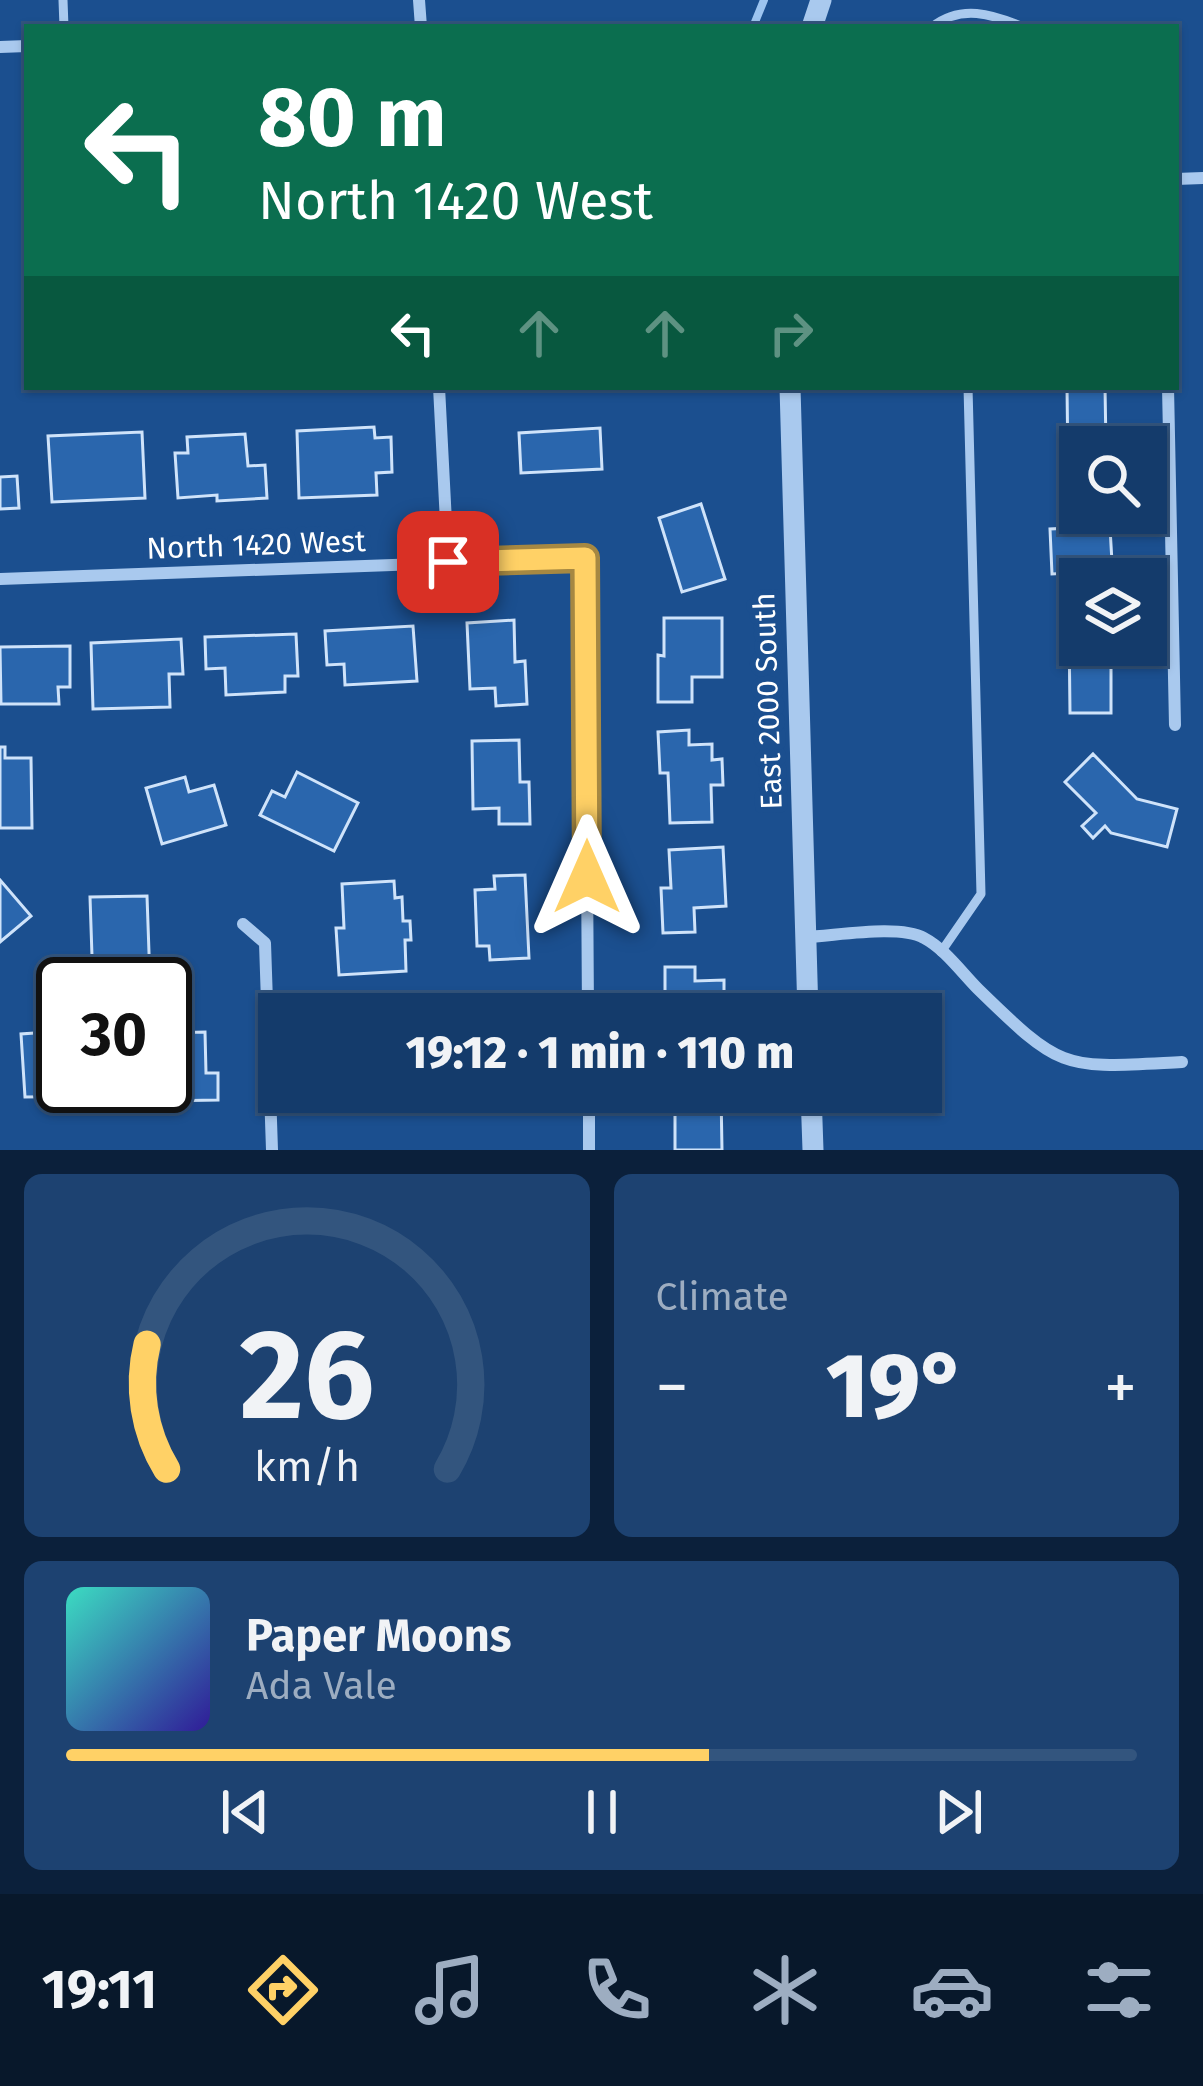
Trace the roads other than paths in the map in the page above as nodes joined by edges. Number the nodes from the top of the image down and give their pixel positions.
1 (938, 24) edge
2 (1016, 24) edge
3 (439, 390) edge
4 (790, 390) edge
5 (968, 390) edge
6 (1168, 390) edge
7 (448, 562) junction
8 (0, 579) edge
9 (1175, 725) dead end
10 (243, 924) dead end
11 (805, 937) junction
12 (941, 952) junction
13 (588, 993) edge
14 (807, 993) edge
15 (1181, 1062) dead end
16 (589, 1113) edge
17 (812, 1113) edge
18 (272, 1150) edge
19 (590, 1150) edge
20 (813, 1150) edge

1 - 2 lane
3 - 7 street
4 - 11 street, East 2000 South
5 - 12 lane
6 - 9 street
7 - 8 street, North 1420 West
7 - 13 street, North 1420 West
10 - 18 street
11 - 12 street
11 - 14 street, East 2000 South
12 - 15 street
16 - 19 street
17 - 20 street

